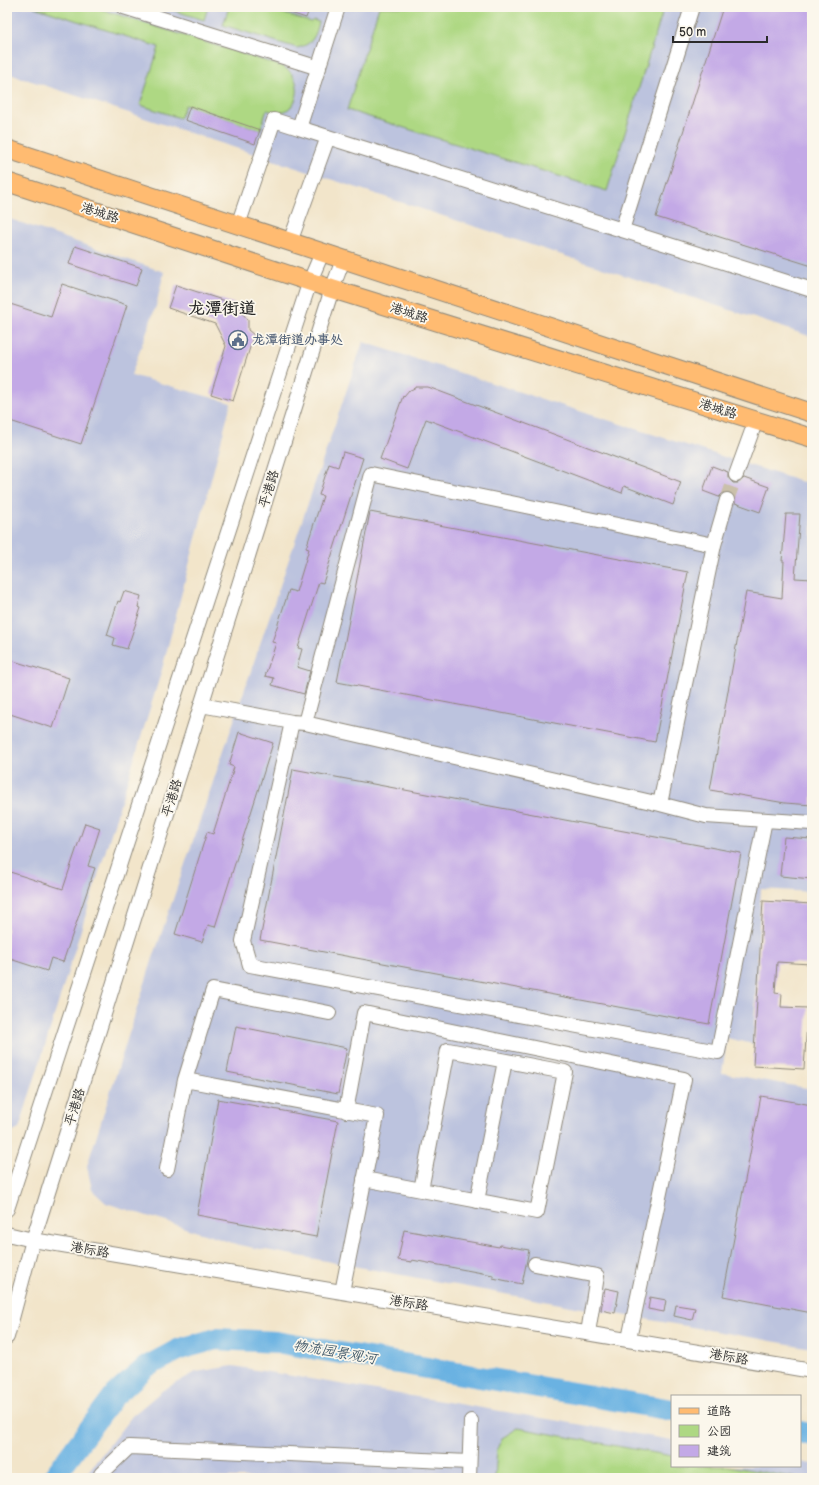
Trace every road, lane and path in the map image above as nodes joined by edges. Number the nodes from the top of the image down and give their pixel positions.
1 (124, 7) edge
2 (338, 7) edge
3 (692, 7) edge
4 (319, 68) junction
5 (299, 128) junction
6 (328, 137) junction
7 (7, 149) edge
8 (7, 182) edge
9 (238, 225) junction
10 (622, 230) junction
11 (290, 242) junction
12 (322, 253) junction
13 (343, 260) junction
14 (310, 281) junction
15 (332, 289) junction
16 (812, 290) edge
17 (812, 413) edge
18 (756, 420) junction
19 (812, 438) edge
20 (736, 475) tunnel mouth
21 (727, 500) tunnel mouth
22 (714, 545) junction
23 (201, 705) junction
24 (298, 722) junction
25 (660, 804) junction
26 (765, 820) junction
27 (812, 823) edge
28 (329, 1013) dead end
29 (505, 1061) junction
30 (185, 1080) junction
31 (346, 1110) junction
32 (167, 1169) dead end
33 (364, 1179) junction
34 (421, 1190) junction
35 (477, 1201) junction
36 (7, 1209) edge
37 (7, 1234) edge
38 (33, 1240) junction
39 (535, 1264) dead end
40 (342, 1292) junction
41 (588, 1333) junction
42 (7, 1337) edge
43 (629, 1340) junction
44 (812, 1371) edge
45 (471, 1421) dead end
46 (469, 1462) junction
47 (100, 1478) edge
48 (469, 1478) edge

1 - 4 street
2 - 4 street
3 - 10 street
4 - 5 street
5 - 6 street
5 - 9 street
6 - 10 street
6 - 11 street
7 - 9 main road
8 - 14 main road, 港城路
9 - 11 main road
10 - 16 street
11 - 12 main road
12 - 13 main road
12 - 14 street, 平港路
13 - 15 street, 平港路
13 - 17 main road
14 - 15 main road, 港城路
14 - 36 street, 平港路
15 - 18 main road, 港城路
15 - 23 street, 平港路
18 - 19 main road, 港城路
18 - 20 street
21 - 22 street
22 - 24 street
22 - 25 street
23 - 24 street
23 - 38 street, 平港路
24 - 25 street
24 - 26 street
25 - 26 street
26 - 27 street
28 - 30 street
29 - 34 street
29 - 35 street
29 - 35 street
30 - 31 street
30 - 32 street
31 - 33 street
31 - 43 street
33 - 34 street
33 - 40 street
34 - 35 street
37 - 38 street, 港际路
38 - 40 street, 港际路
38 - 42 street, 平港路
39 - 41 street
40 - 41 street, 港际路
41 - 43 street, 港际路
43 - 44 street, 港际路
45 - 46 street
46 - 47 street
46 - 48 street

